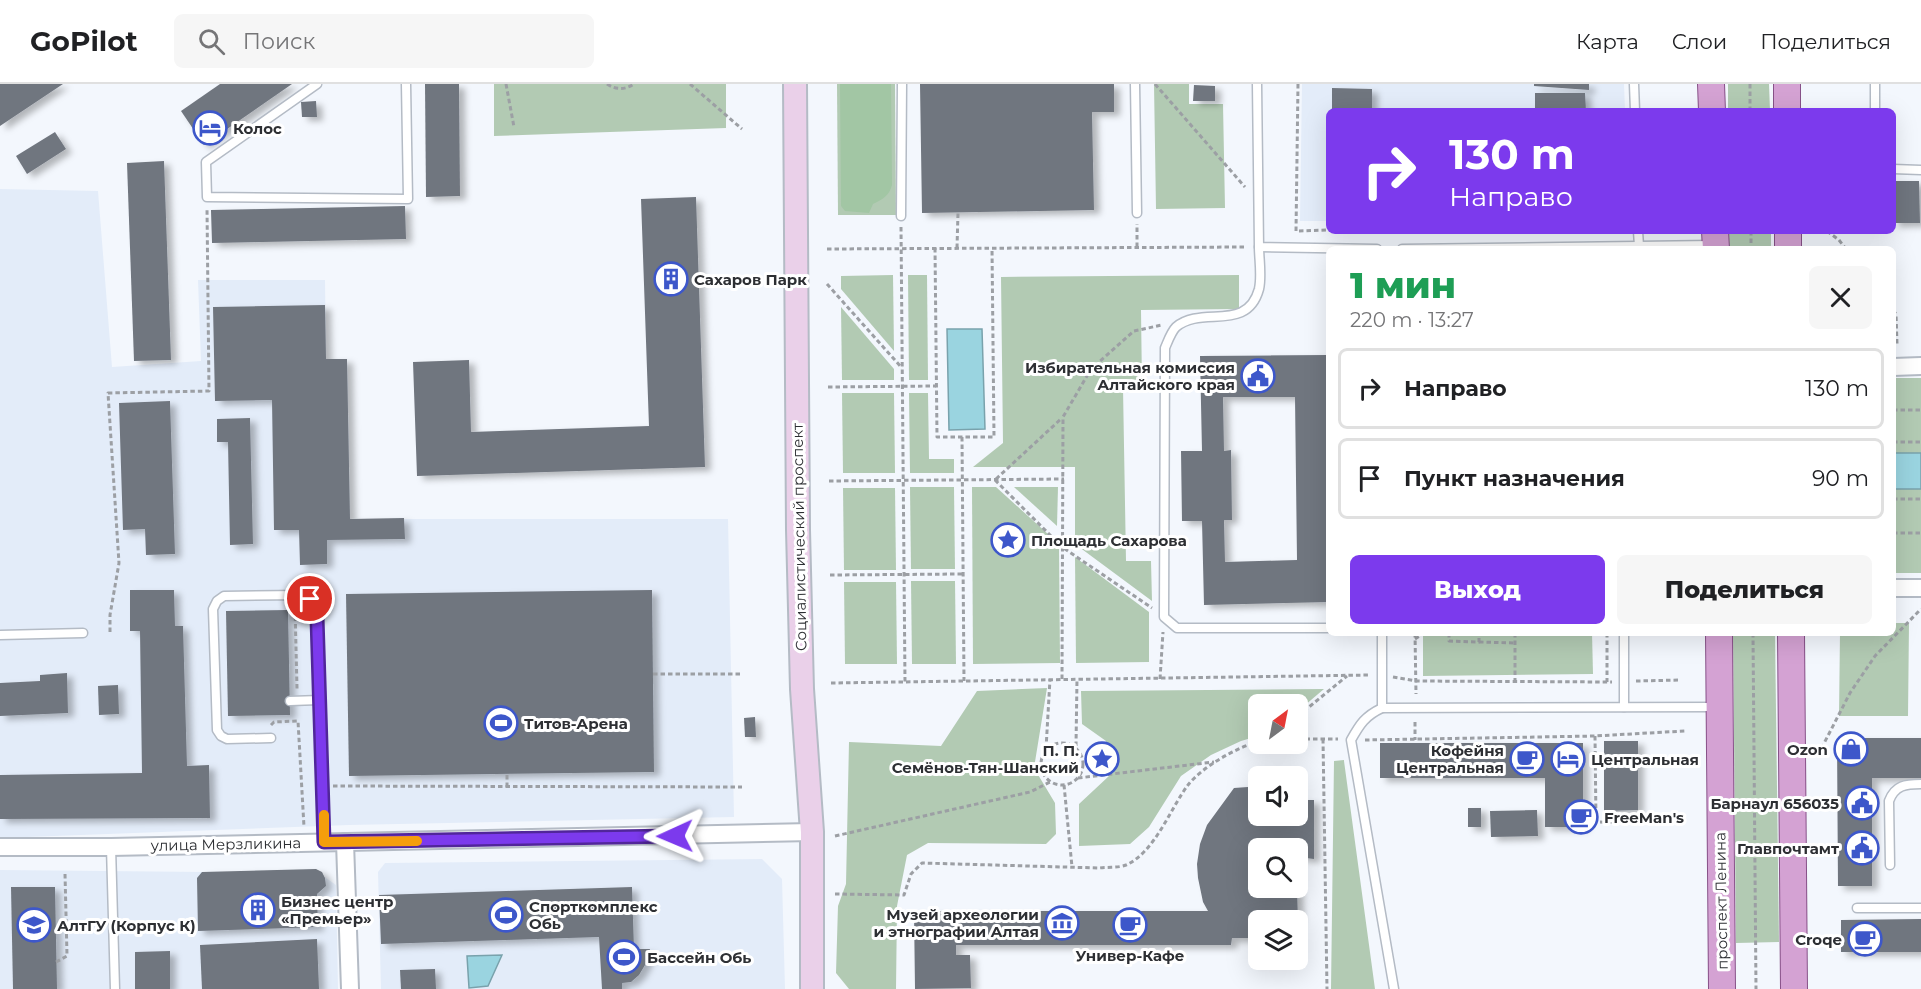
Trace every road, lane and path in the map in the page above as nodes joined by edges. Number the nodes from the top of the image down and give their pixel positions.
1 (317, 84) edge
2 (406, 84) edge
3 (506, 84) edge
4 (607, 84) edge
5 (634, 84) edge
6 (690, 84) edge
7 (795, 84) edge
8 (902, 84) edge
9 (1135, 84) edge
10 (1155, 84) edge
11 (1257, 84) edge
12 (1298, 84) edge
13 (1634, 84) edge
14 (1711, 84) edge
15 (1750, 84) edge
16 (1787, 84) edge
17 (1875, 84) edge
18 (1635, 108) edge
19 (1712, 108) edge
20 (1750, 108) edge
21 (1787, 108) edge
22 (1875, 108) edge
23 (513, 127) dead end
24 (741, 129) dead end
25 (1896, 169) edge
26 (1921, 170) edge
27 (207, 197) junction
28 (1259, 203) junction
29 (958, 213) dead end
30 (1137, 213) joint
31 (901, 216) joint
32 (1326, 230) edge
33 (1638, 234) edge
34 (1831, 234) edge
35 (1716, 242) edge
36 (1259, 246) junction
37 (1639, 246) joint
38 (1844, 246) edge
39 (1137, 247) junction
40 (901, 248) junction
41 (935, 248) junction
42 (957, 248) junction
43 (992, 248) junction
44 (1326, 248) edge
45 (827, 249) dead end
46 (827, 284) dead end
47 (1896, 314) edge
48 (1192, 318) junction
49 (1898, 344) dead end
50 (1921, 366) edge
51 (1896, 367) edge
52 (902, 369) junction
53 (936, 386) junction
54 (828, 387) dead end
55 (902, 387) junction
56 (1896, 410) edge
57 (1921, 410) edge
58 (1063, 417) junction
59 (962, 437) junction
60 (1896, 442) edge
61 (1921, 442) edge
62 (1064, 479) junction
63 (962, 480) junction
64 (995, 480) junction
65 (829, 481) dead end
66 (903, 481) junction
67 (1896, 499) edge
68 (1921, 499) edge
69 (1896, 533) edge
70 (1921, 533) edge
71 (1062, 547) junction
72 (904, 574) junction
73 (963, 574) junction
74 (830, 575) dead end
75 (1896, 588) edge
76 (1921, 588) edge
77 (295, 595) junction
78 (1921, 609) edge
79 (1164, 617) junction
80 (1326, 628) edge
81 (110, 632) dead end
82 (83, 633) dead end
83 (0, 635) edge
84 (1896, 635) edge
85 (1382, 636) edge
86 (1420, 636) edge
87 (1449, 636) edge
88 (1479, 636) edge
89 (1515, 636) edge
90 (1606, 636) edge
91 (1624, 636) edge
92 (1719, 636) edge
93 (1753, 636) edge
94 (1791, 636) edge
95 (1895, 636) edge
96 (1415, 639) joint
97 (1479, 642) junction
98 (1515, 642) junction
99 (653, 674) dead end
100 (740, 674) dead end
101 (1382, 675) junction
102 (1347, 676) junction
103 (1050, 679) junction
104 (1062, 679) junction
105 (1077, 679) junction
106 (1160, 679) junction
107 (1681, 680) dead end
108 (964, 681) junction
109 (1416, 681) junction
110 (1515, 681) junction
111 (905, 682) junction
112 (1606, 682) junction
113 (1624, 682) junction
114 (831, 683) dead end
115 (320, 700) junction
116 (294, 701) junction
117 (1624, 707) junction
118 (1719, 707) junction
119 (1382, 708) junction
120 (1415, 708) junction
121 (1308, 709) edge
122 (289, 721) dead end
123 (298, 721) junction
124 (1685, 731) dead end
125 (1595, 736) junction
126 (271, 738) dead end
127 (1308, 739) edge
128 (1323, 739) junction
129 (1351, 740) junction
130 (1415, 740) junction
131 (1248, 744) edge
132 (1076, 747) junction
133 (1046, 748) junction
134 (1818, 755) dead end
135 (1215, 762) junction
136 (507, 774) dead end
137 (1078, 778) junction
138 (1050, 782) junction
139 (1921, 784) edge
140 (1064, 785) junction
141 (323, 786) junction
142 (507, 787) junction
143 (742, 787) dead end
144 (1650, 823) dead end
145 (812, 832) junction
146 (835, 836) dead end
147 (304, 842) junction
148 (324, 842) junction
149 (345, 842) junction
150 (0, 847) edge
151 (111, 847) junction
152 (1890, 865) dead end
153 (1072, 868) junction
154 (65, 874) dead end
155 (835, 894) dead end
156 (1857, 908) dead end
157 (1921, 908) edge
158 (56, 962) dead end
159 (115, 989) edge
160 (350, 989) edge
161 (812, 989) edge
162 (1327, 989) edge
163 (1394, 989) edge
164 (1722, 989) edge
165 (1756, 989) edge
166 (1794, 989) edge

1 - 27 lane
2 - 27 lane
3 - 23 path
4 - 5 path
6 - 24 path
7 - 145 street, Социалистический проспект
8 - 31 lane
9 - 30 lane
10 - 28 path
11 - 28 lane
12 - 32 path
13 - 18 lane
14 - 19 main road
15 - 20 path
16 - 21 main road
17 - 22 lane
25 - 26 lane
27 - 81 path
28 - 36 lane
29 - 42 path
30 - 39 path
31 - 40 path
33 - 37 lane
34 - 38 path
35 - 37 lane
36 - 39 path
36 - 44 lane
36 - 48 lane
39 - 43 path
40 - 41 path
40 - 45 path
40 - 52 path
41 - 42 path
41 - 53 path
42 - 43 path
43 - 59 path
46 - 52 path
47 - 49 path
48 - 58 path
48 - 79 lane
50 - 51 street
52 - 55 path
53 - 55 path
53 - 59 path
54 - 55 path
55 - 66 path
56 - 57 path
58 - 62 path
58 - 64 path
59 - 63 path
60 - 61 path
62 - 64 path
62 - 71 path
63 - 64 path
63 - 66 path
63 - 73 path
64 - 71 path
65 - 66 path
66 - 72 path
67 - 68 path
69 - 70 path
71 - 79 path
71 - 104 path
72 - 73 path
72 - 74 path
72 - 111 path
73 - 108 path
75 - 76 street
77 - 115 lane
77 - 116 path
77 - 126 lane
78 - 84 path
79 - 80 lane
79 - 106 path
82 - 83 lane
85 - 101 lane
86 - 96 path
87 - 97 path
88 - 97 path
89 - 98 path
90 - 112 path
91 - 113 lane
92 - 118 main road, проспект Ленина
93 - 165 path
94 - 166 main road
95 - 134 path
96 - 109 path
97 - 98 path
98 - 110 path
99 - 100 path
101 - 102 path
101 - 109 path
101 - 119 lane
102 - 106 path
102 - 121 path
103 - 104 path
103 - 108 path
103 - 133 path
104 - 105 path
105 - 106 path
105 - 132 path
107 - 113 path
108 - 111 path
109 - 110 path
109 - 120 path
110 - 112 path
111 - 114 path
112 - 113 path
113 - 117 lane
115 - 116 lane
115 - 141 lane
116 - 123 path
117 - 118 lane
117 - 120 lane
118 - 164 main road, проспект Ленина
119 - 120 lane
119 - 129 lane
120 - 130 path
122 - 123 path
123 - 147 path
124 - 125 path
125 - 130 path
125 - 144 path
127 - 128 path
128 - 129 path
128 - 162 path
129 - 130 path
129 - 163 lane
131 - 135 path
132 - 133 path
132 - 137 path
133 - 138 path
135 - 137 path
135 - 153 path
136 - 142 path
137 - 140 path
138 - 140 path
138 - 146 path
139 - 152 lane
140 - 153 path
141 - 142 path
141 - 148 lane
142 - 143 path
145 - 149 street, улица Мерзликина
145 - 161 street, Социалистический проспект
147 - 148 street, улица Мерзликина
147 - 151 street, улица Мерзликина
148 - 149 street, улица Мерзликина
149 - 160 street
150 - 151 street, улица Мерзликина
151 - 159 lane
153 - 155 path
154 - 158 path
156 - 157 lane

